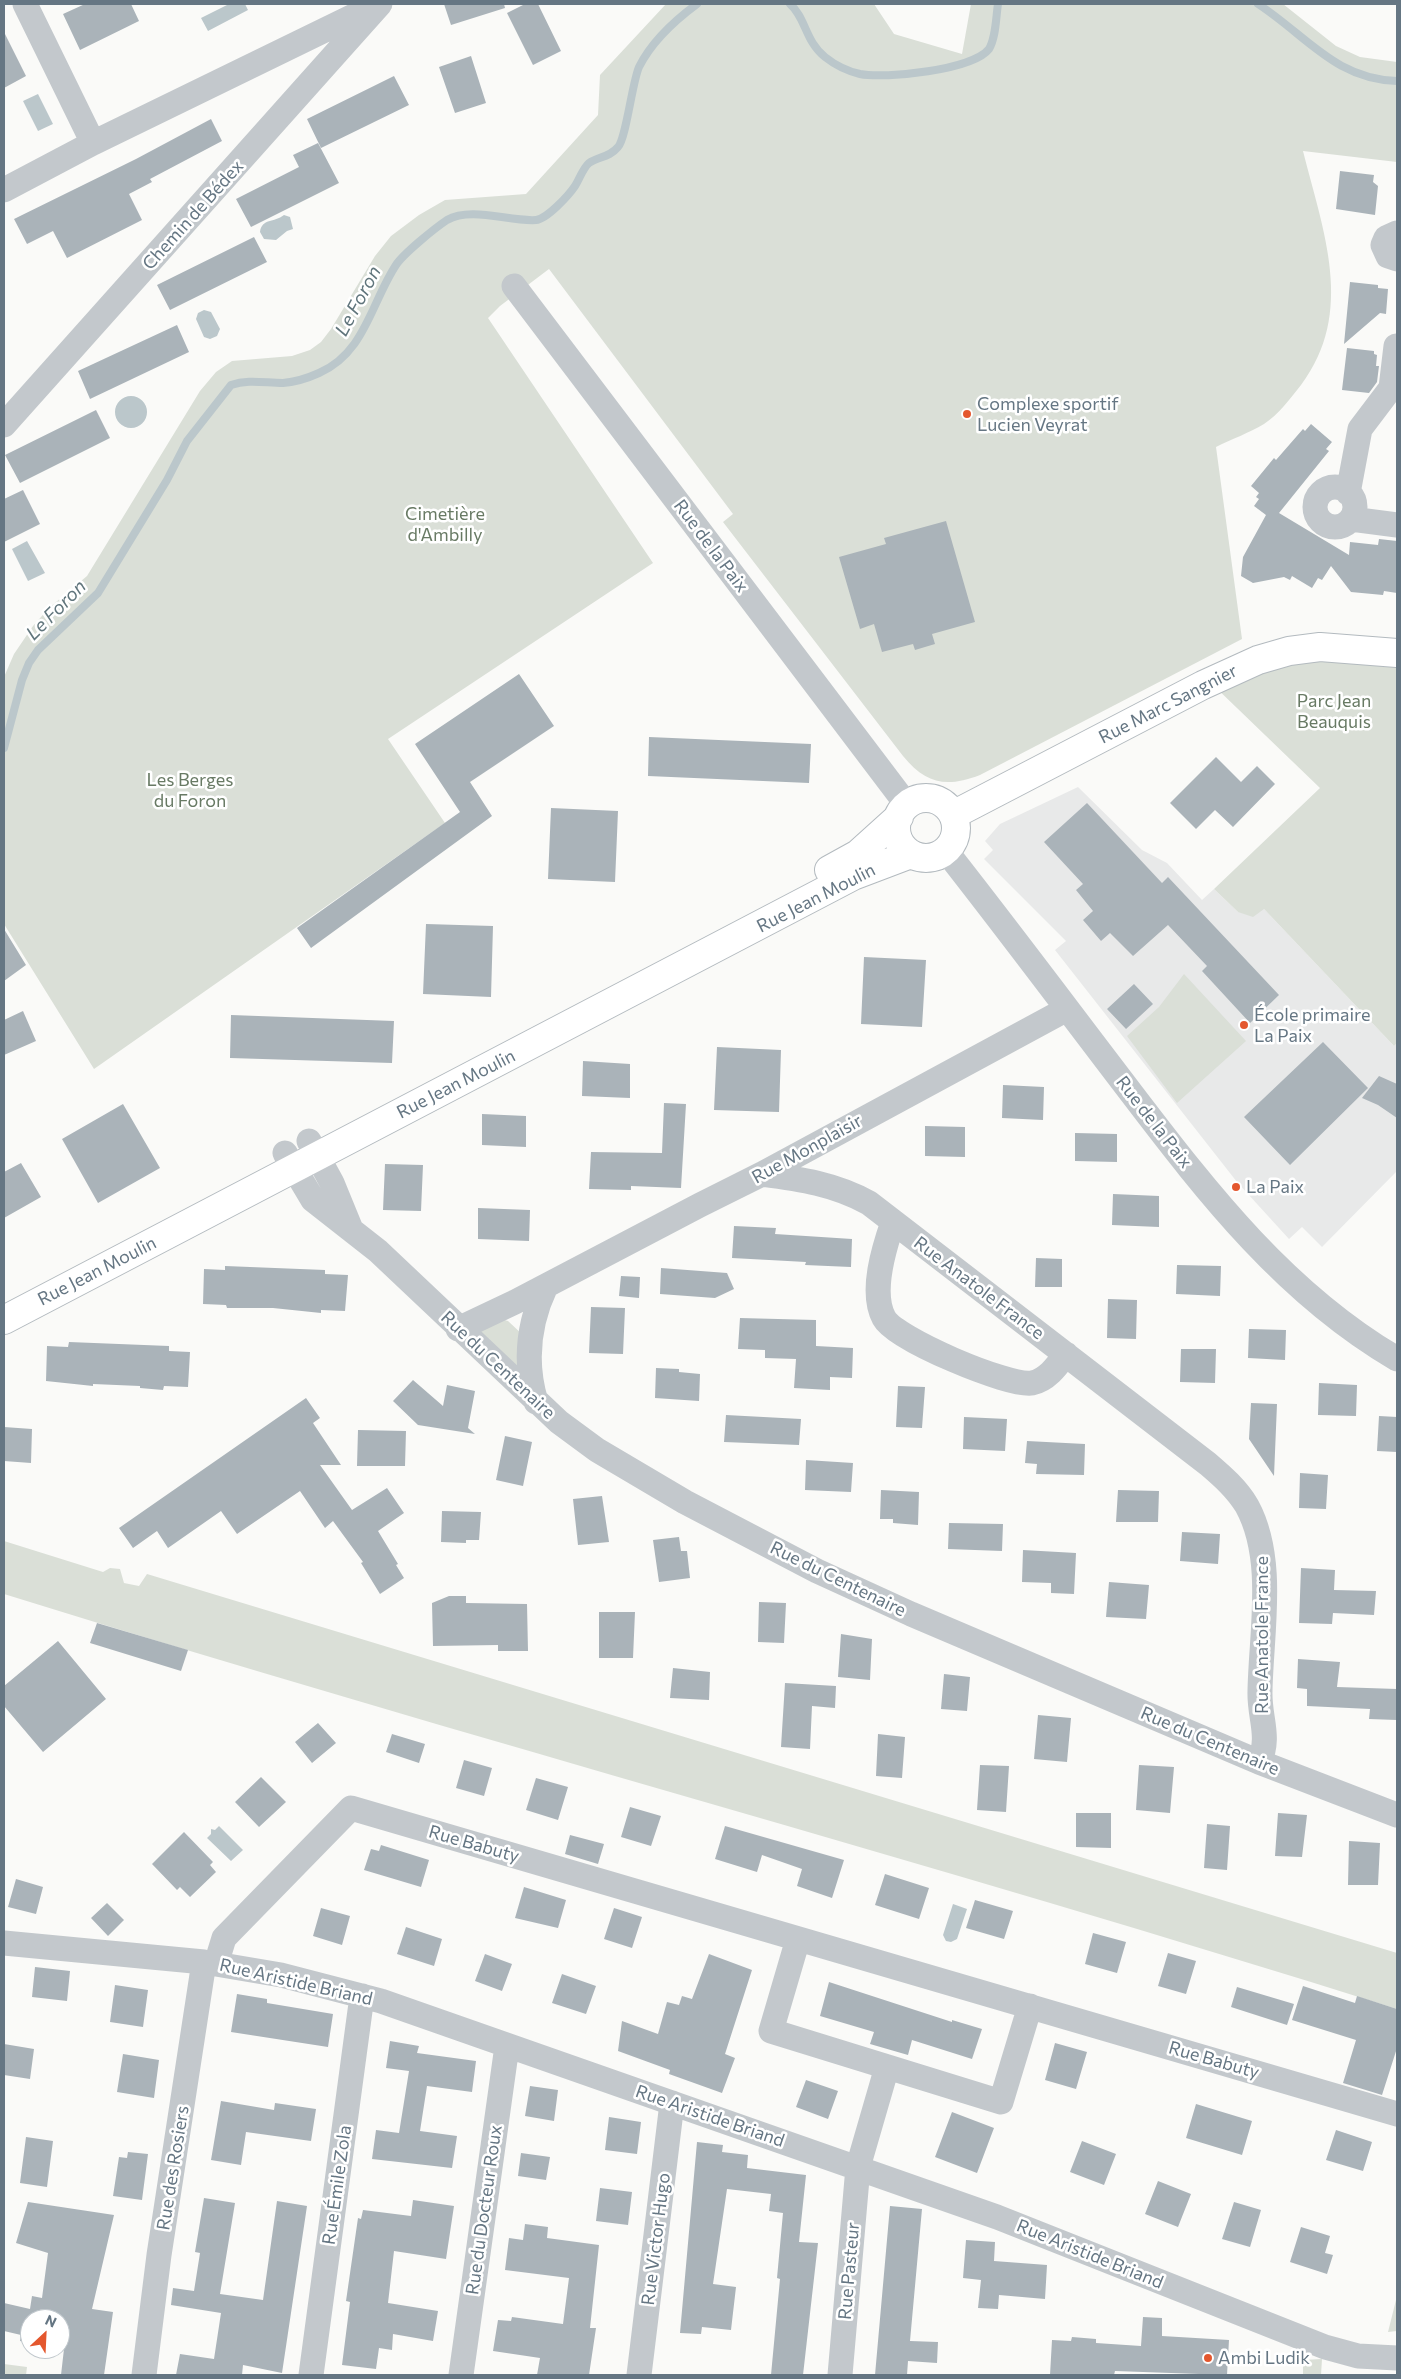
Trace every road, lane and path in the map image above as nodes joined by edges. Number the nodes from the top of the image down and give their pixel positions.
1 (25, 4) edge
2 (379, 4) edge
3 (93, 143) junction
4 (4, 190) edge
5 (1397, 227) edge
6 (1397, 259) edge
7 (514, 286) dead end
8 (1396, 346) edge
9 (4, 426) edge
10 (1348, 493) junction
11 (1351, 519) junction
12 (1397, 525) edge
13 (1397, 653) edge
14 (903, 811) junction
15 (953, 815) junction
16 (946, 851) junction
17 (911, 854) junction
18 (1067, 1009) junction
19 (313, 1148) junction
20 (289, 1161) junction
21 (762, 1174) junction
22 (893, 1222) junction
23 (350, 1227) junction
24 (546, 1286) junction
25 (4, 1299) edge
26 (4, 1320) edge
27 (458, 1329) junction
28 (1066, 1354) junction
29 (1397, 1359) edge
30 (536, 1402) junction
31 (1259, 1762) junction
32 (1397, 1815) edge
33 (798, 1939) junction
34 (4, 1943) edge
35 (210, 1963) junction
36 (362, 1996) junction
37 (1030, 2006) junction
38 (507, 2046) junction
39 (887, 2067) junction
40 (672, 2103) junction
41 (1397, 2114) edge
42 (858, 2167) junction
43 (1397, 2358) edge
44 (144, 2375) edge
45 (311, 2375) edge
46 (460, 2375) edge
47 (639, 2375) edge
48 (840, 2375) edge

1 - 3 street
2 - 3 street, Chemin de Bédex
2 - 9 street, Chemin de Bédex
3 - 4 street, Chemin de Bédex
5 - 6 street
7 - 14 street, Rue de la Paix
8 - 10 street
10 - 11 street
10 - 11 street
11 - 12 street
13 - 15 street, Rue Marc Sangnier
14 - 15 street
14 - 17 street
14 - 19 street, Rue Jean Moulin
15 - 16 street
16 - 17 street
16 - 18 street, Rue de la Paix
17 - 19 street, Rue Jean Moulin
18 - 21 street, Rue Monplaisir
18 - 29 street, Rue de la Paix
19 - 20 street, Rue Jean Moulin
19 - 23 street, Rue du Centenaire
20 - 23 street, Rue du Centenaire
20 - 25 street, Rue Jean Moulin
20 - 26 street, Rue Jean Moulin
21 - 22 street, Rue Anatole France
21 - 24 street, Rue Monplaisir
22 - 28 street, Rue Anatole France
22 - 28 street, Rue Anatole France
23 - 27 street, Rue du Centenaire
24 - 27 street, Rue Monplaisir
24 - 30 street
27 - 30 street, Rue du Centenaire
28 - 31 street, Rue Anatole France
30 - 31 street, Rue du Centenaire
31 - 32 street, Rue du Centenaire
33 - 35 street, Rue Babuty
33 - 37 street, Rue Babuty
33 - 39 street
34 - 35 street, Rue Aristide Briand
35 - 36 street, Rue Aristide Briand
35 - 44 street, Rue des Rosiers
36 - 38 street, Rue Aristide Briand
36 - 45 street, Rue Émile Zola
37 - 39 street
37 - 41 street, Rue Babuty
38 - 40 street, Rue Aristide Briand
38 - 46 street, Rue du Docteur Roux
39 - 42 street
40 - 42 street, Rue Aristide Briand
40 - 47 street, Rue Victor Hugo
42 - 43 street, Rue Aristide Briand
42 - 48 street, Rue Pasteur

